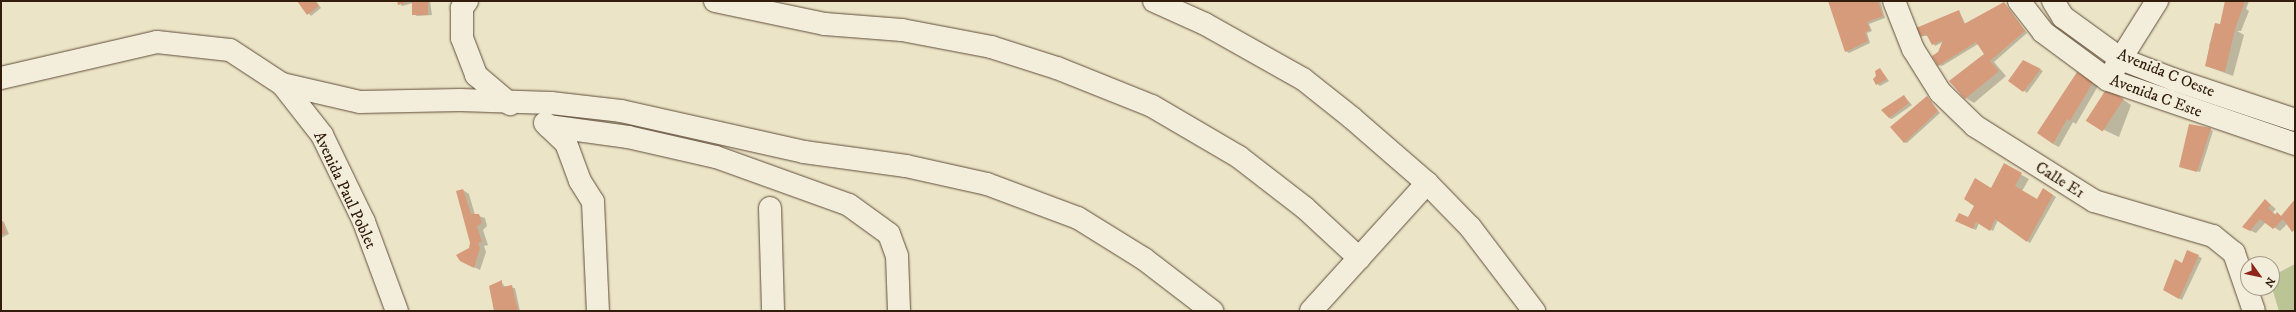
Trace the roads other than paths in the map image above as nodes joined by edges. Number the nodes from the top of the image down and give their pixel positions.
1 (467, 1) edge
2 (715, 1) edge
3 (1154, 1) edge
4 (1894, 1) edge
5 (2019, 1) edge
6 (2053, 1) edge
7 (2157, 1) edge
8 (2122, 59) junction
9 (1, 78) edge
10 (2108, 80) junction
11 (282, 84) junction
12 (504, 102) junction
13 (2295, 120) edge
14 (548, 126) junction
15 (2295, 144) edge
16 (1427, 183) junction
17 (770, 208) dead end
18 (1359, 258) junction
19 (396, 311) edge
20 (598, 311) edge
21 (773, 311) edge
22 (899, 311) edge
23 (1212, 311) edge
24 (1311, 311) edge
25 (1534, 311) edge
26 (2254, 311) edge

1 - 12 street
2 - 18 street
3 - 16 street
4 - 26 street, Calle E1
5 - 10 street, Avenida C Este
6 - 8 street, Avenida C Oeste
7 - 8 street
8 - 10 street
8 - 13 street, Avenida C Oeste
9 - 11 street, Avenida Paul Poblet
10 - 15 street, Avenida C Este
11 - 12 street
11 - 19 street, Avenida Paul Poblet
12 - 14 street
12 - 23 street
14 - 20 street
14 - 22 street
16 - 18 street
16 - 25 street
17 - 21 street
18 - 24 street

